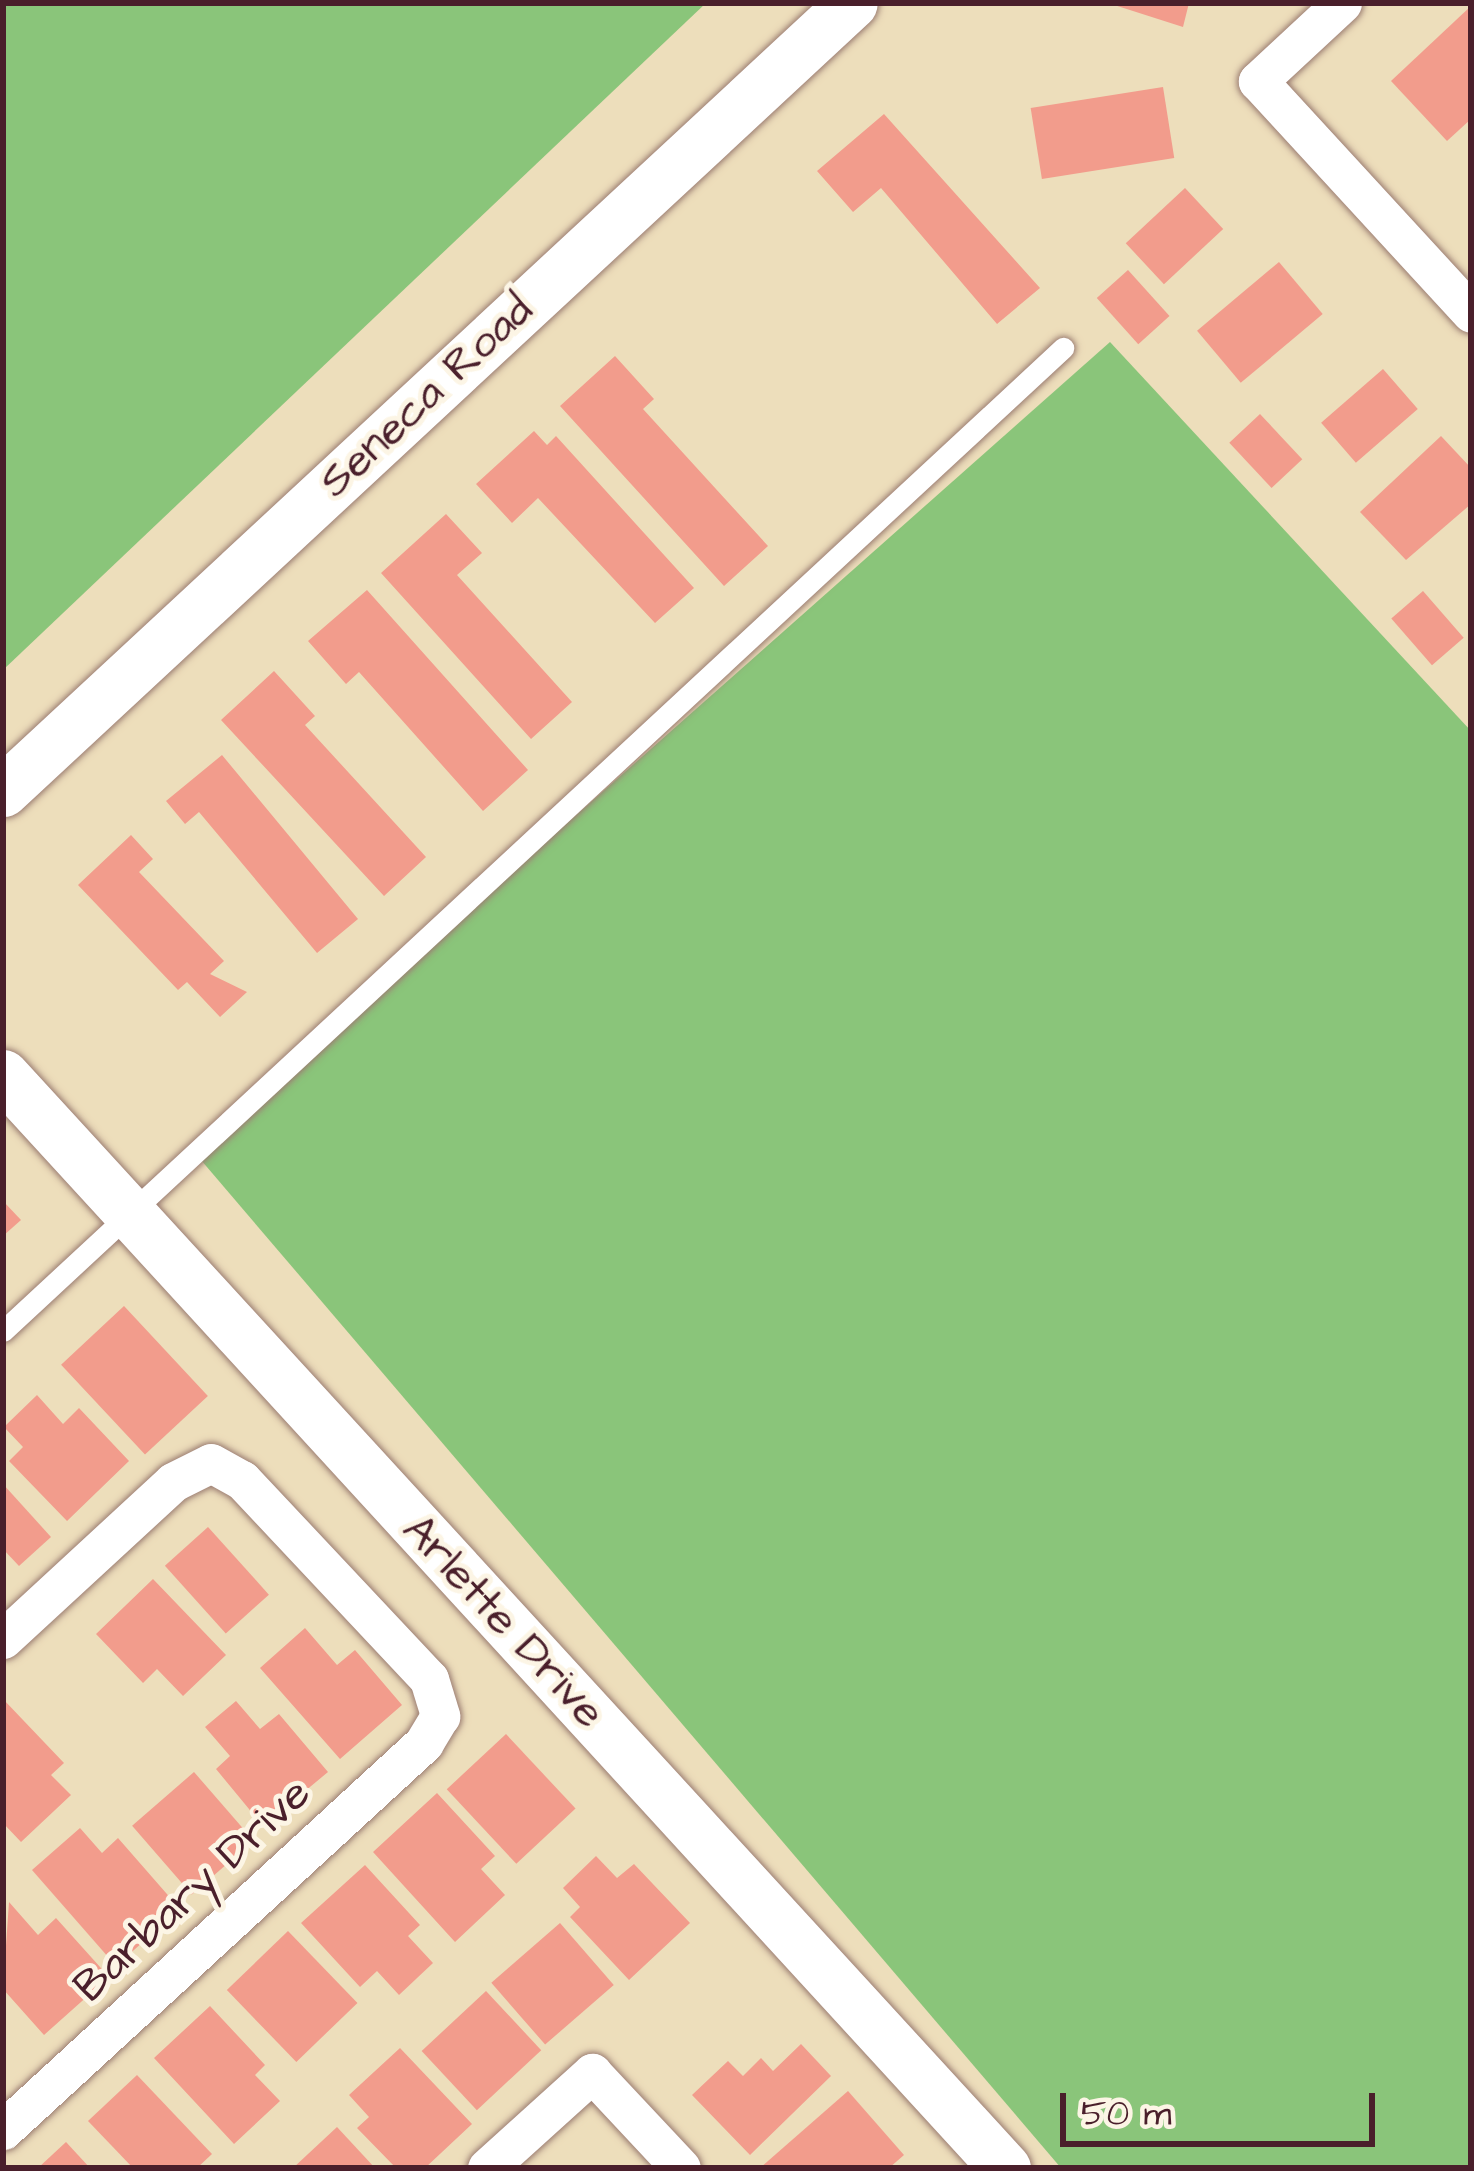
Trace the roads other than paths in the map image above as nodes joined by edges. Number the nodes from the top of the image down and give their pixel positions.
1 (852, 3) edge
2 (1342, 3) edge
3 (1471, 314) edge
4 (1063, 347) dead end
5 (3, 791) edge
6 (3, 1075) edge
7 (128, 1215) junction
8 (3, 1330) edge
9 (3, 1639) edge
10 (3, 2130) edge
11 (487, 2168) edge
12 (681, 2168) edge
13 (1005, 2168) edge

1 - 5 street, Seneca Road
2 - 3 street
4 - 7 lane
6 - 7 street, Arlette Drive
7 - 8 lane
7 - 13 street, Arlette Drive
9 - 10 street, Barbary Drive
11 - 12 street

